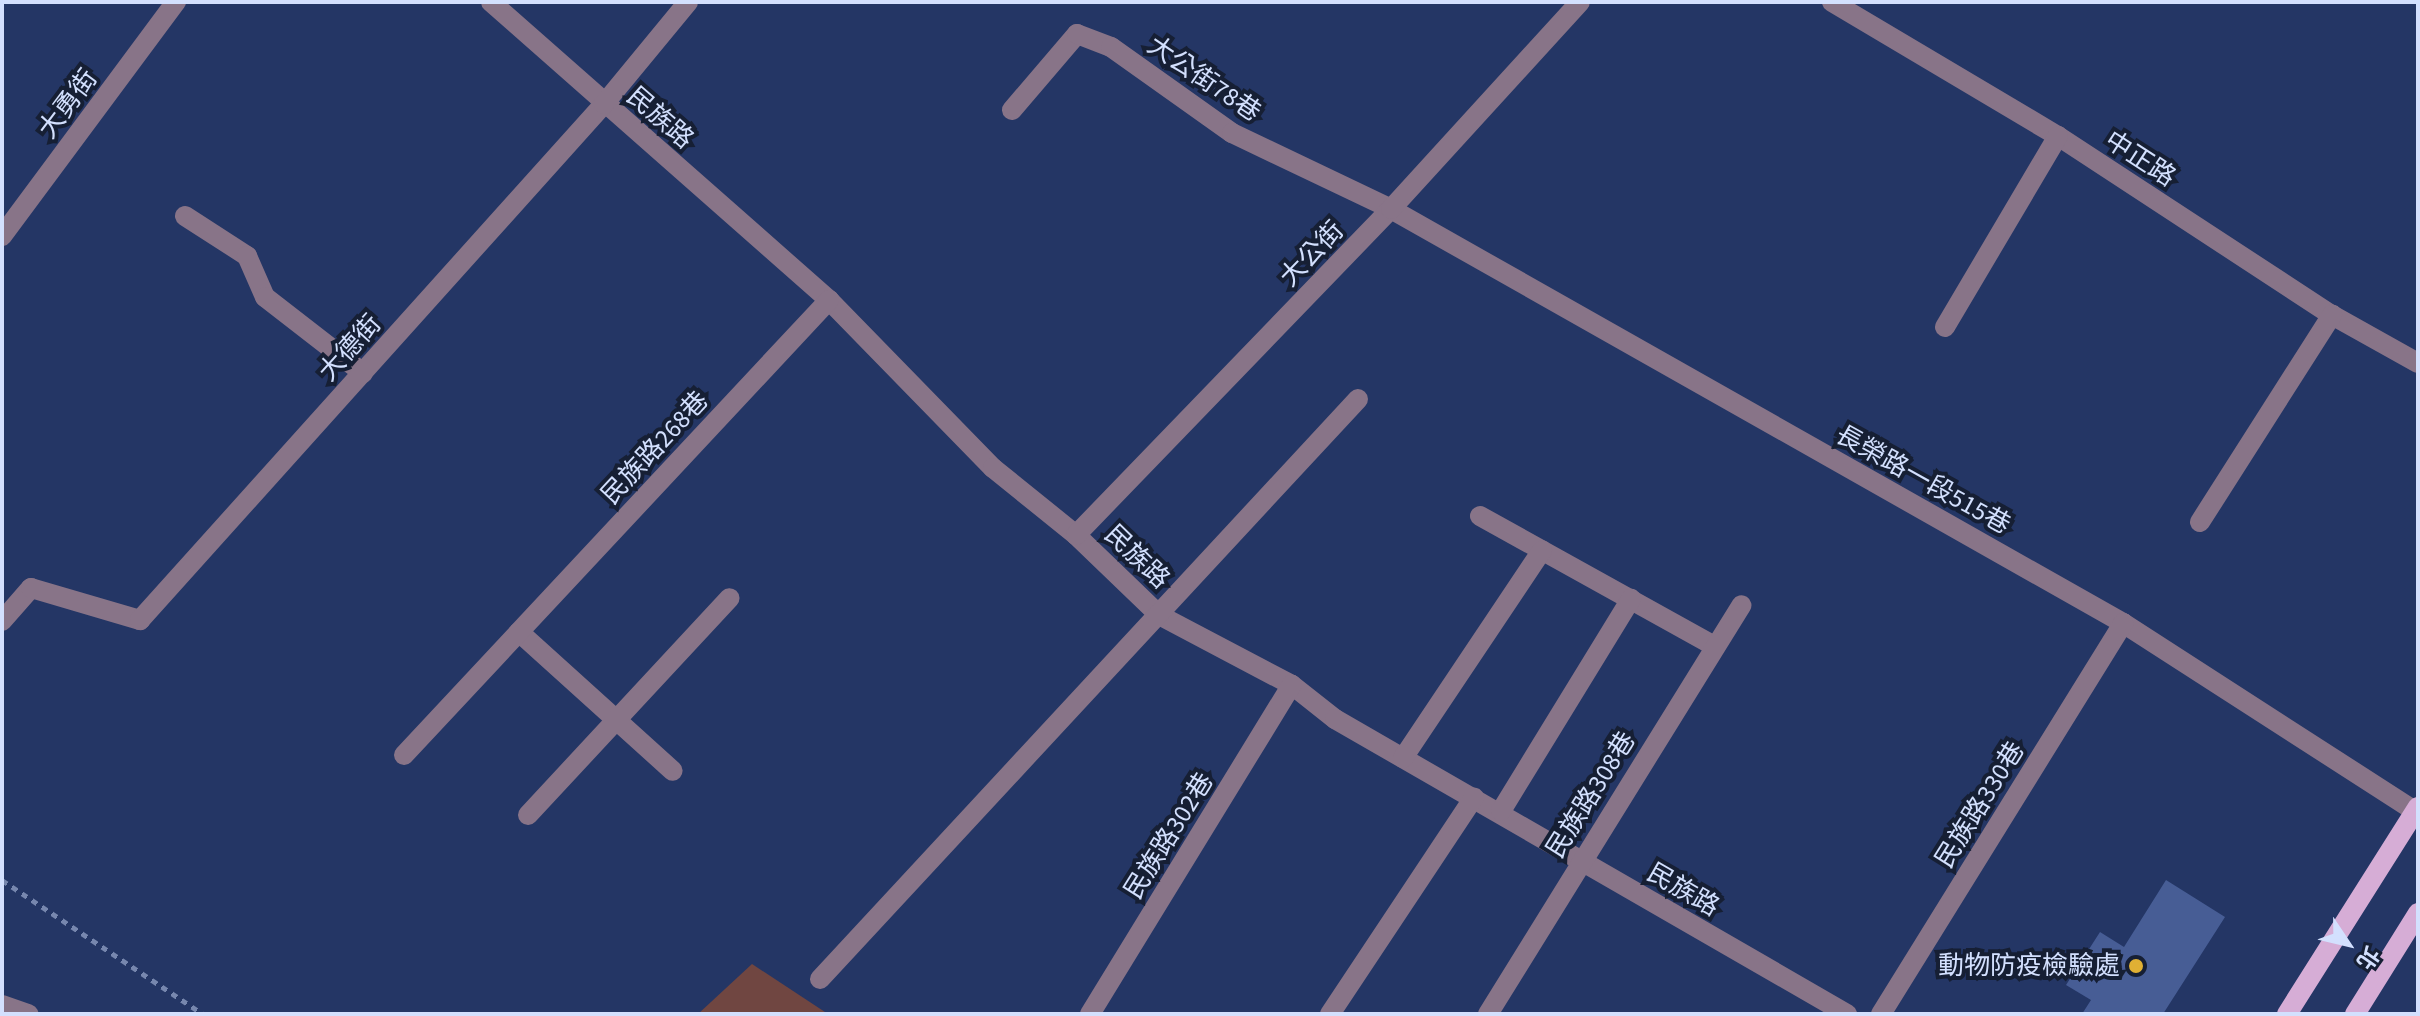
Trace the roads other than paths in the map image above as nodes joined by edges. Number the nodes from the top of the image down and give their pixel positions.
1 (176, 2) edge
2 (491, 2) edge
3 (688, 2) edge
4 (1580, 2) edge
5 (1832, 2) edge
6 (604, 104) junction
7 (1012, 110) dead end
8 (2058, 136) junction
9 (1391, 209) junction
10 (185, 216) dead end
11 (2, 236) edge
12 (829, 300) junction
13 (2332, 315) junction
14 (1945, 327) dead end
15 (2418, 363) edge
16 (363, 373) junction
17 (1358, 399) dead end
18 (1480, 516) dead end
19 (2200, 522) dead end
20 (1076, 535) junction
21 (1542, 550) junction
22 (730, 598) dead end
23 (1631, 599) junction
24 (1742, 605) dead end
25 (7, 614) edge
26 (1159, 615) junction
27 (2123, 623) junction
28 (519, 632) junction
29 (1715, 646) junction
30 (1292, 685) junction
31 (619, 722) junction
32 (404, 755) dead end
33 (1403, 758) junction
34 (673, 771) dead end
35 (1474, 797) junction
36 (1501, 811) junction
37 (2417, 811) edge
38 (528, 815) dead end
39 (1580, 861) junction
40 (2418, 913) edge
41 (820, 979) dead end
42 (2, 1005) edge
43 (28, 1014) edge
44 (1090, 1014) edge
45 (1330, 1014) edge
46 (1488, 1014) edge
47 (1847, 1014) edge
48 (1881, 1014) edge
49 (2287, 1014) edge
50 (2355, 1014) edge

1 - 11 street, 大勇街
2 - 6 street, 民族路
3 - 6 street, 大德街
4 - 9 street, 大公街
5 - 8 street, 中正路
6 - 12 street, 民族路
6 - 16 street, 大德街
7 - 9 street, 大公街78巷
8 - 13 street, 中正路
8 - 14 street
9 - 20 street, 大公街
9 - 27 street, 長榮路一段515巷
10 - 16 street
12 - 20 street, 民族路
12 - 28 street, 民族路268巷
13 - 15 street, 中正路
13 - 19 street
16 - 25 street, 大德街
17 - 26 street
18 - 21 street
20 - 26 street, 民族路
21 - 23 street
21 - 33 street
22 - 31 street
23 - 29 street
23 - 36 street
24 - 29 street, 民族路308巷
26 - 30 street, 民族路
26 - 41 street
27 - 37 street, 長榮路一段515巷
27 - 48 street, 民族路330巷
28 - 31 street
28 - 32 street, 民族路268巷
29 - 39 street, 民族路308巷
30 - 33 street, 民族路
30 - 44 street, 民族路302巷
31 - 34 street
31 - 38 street
33 - 35 street, 民族路
35 - 36 street, 民族路
35 - 45 street
36 - 39 street, 民族路
37 - 49 main road
39 - 46 street, 民族路308巷
39 - 47 street, 民族路
40 - 50 main road
42 - 43 street

